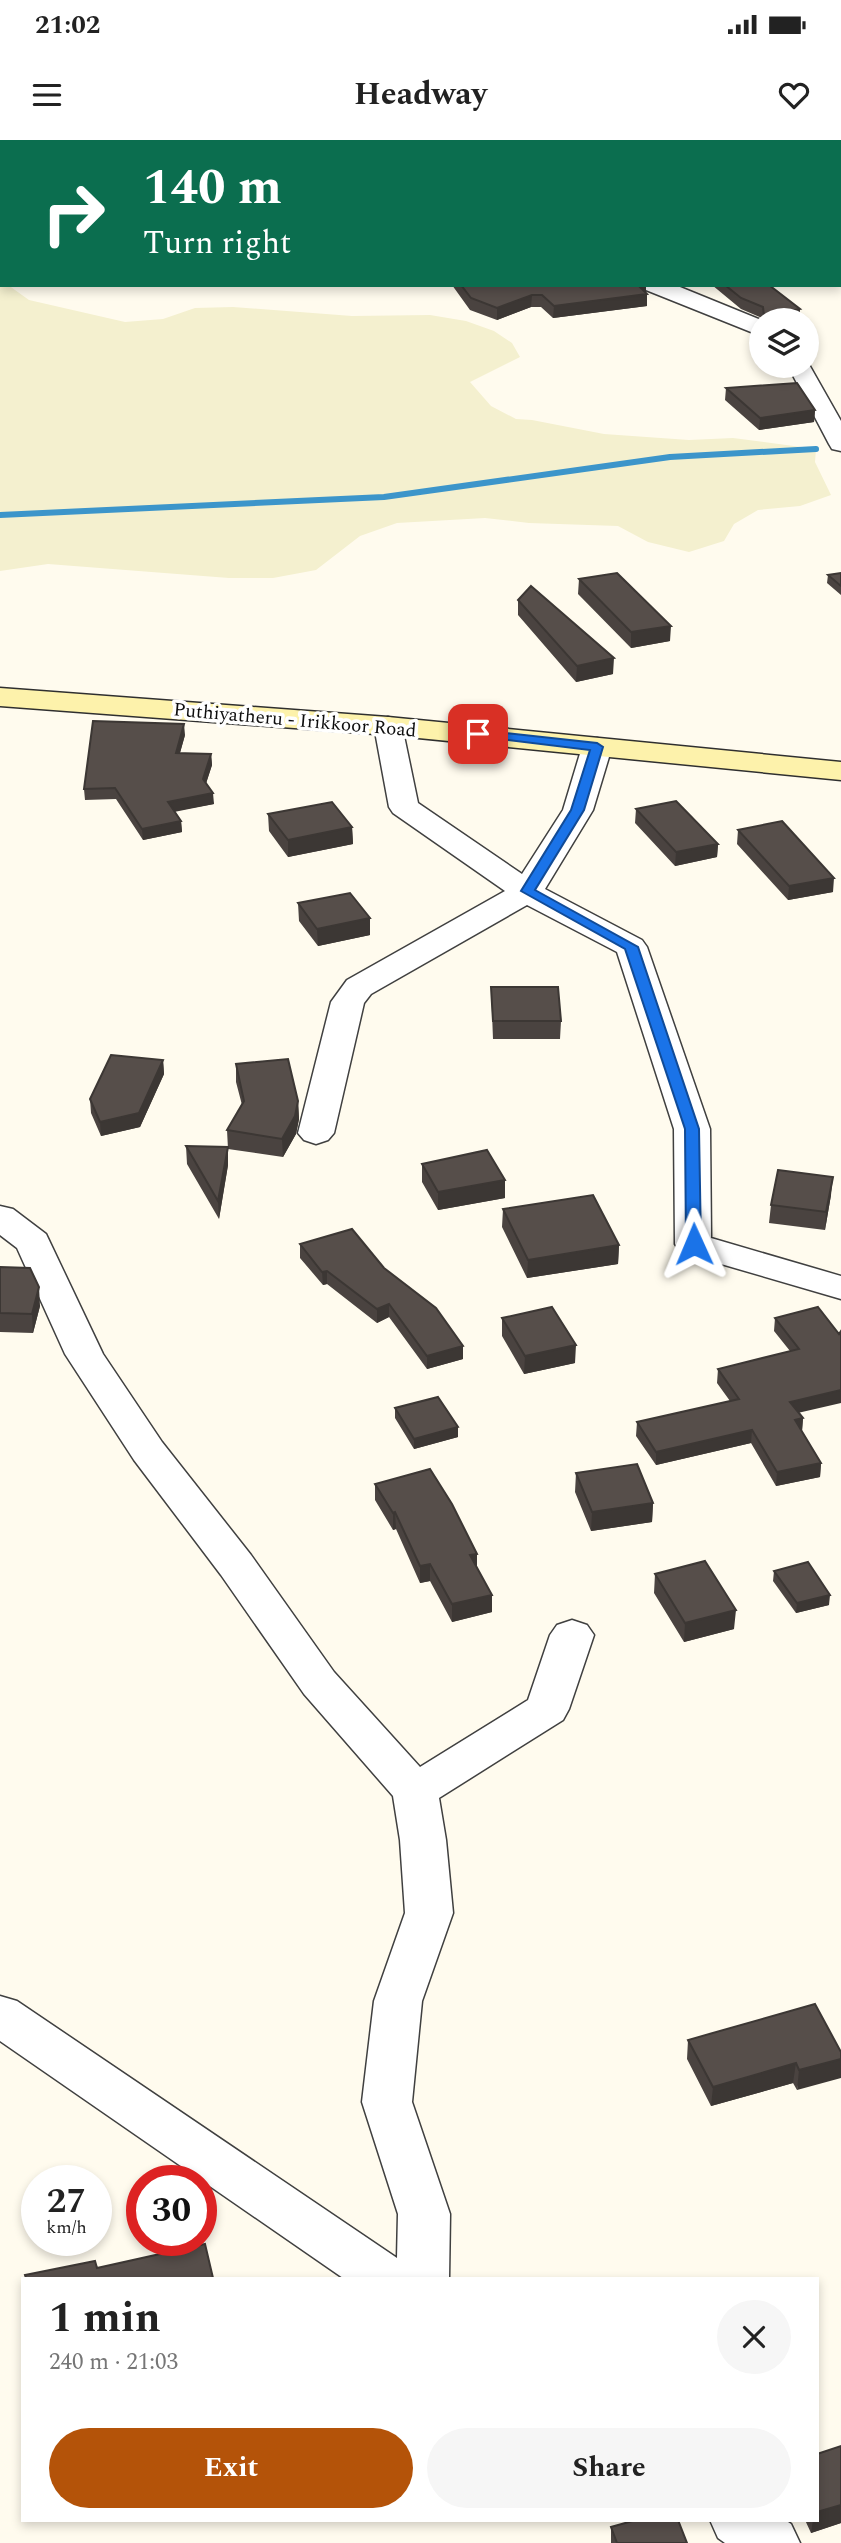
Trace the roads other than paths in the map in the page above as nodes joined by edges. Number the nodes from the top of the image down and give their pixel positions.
1 (659, 287) edge
2 (749, 323) edge
3 (806, 378) edge
4 (841, 444) edge
5 (0, 696) edge
6 (388, 726) junction
7 (597, 747) junction
8 (841, 771) edge
9 (527, 891) junction
10 (316, 1132) dead end
11 (0, 1217) edge
12 (841, 1288) edge
13 (572, 1635) dead end
14 (415, 1791) junction
15 (0, 2015) edge
16 (383, 2277) edge
17 (422, 2277) edge
18 (741, 2522) edge
19 (771, 2543) edge

1 - 2 street
3 - 4 street
5 - 6 main road, Puthiyatheru - Irikkoor Road
6 - 7 main road, Puthiyatheru - Irikkoor Road
6 - 9 street
7 - 8 main road, Puthiyatheru - Irikkoor Road
7 - 9 street
9 - 10 street
9 - 12 street
11 - 14 street
13 - 14 street
14 - 17 street
15 - 16 street
18 - 19 street

